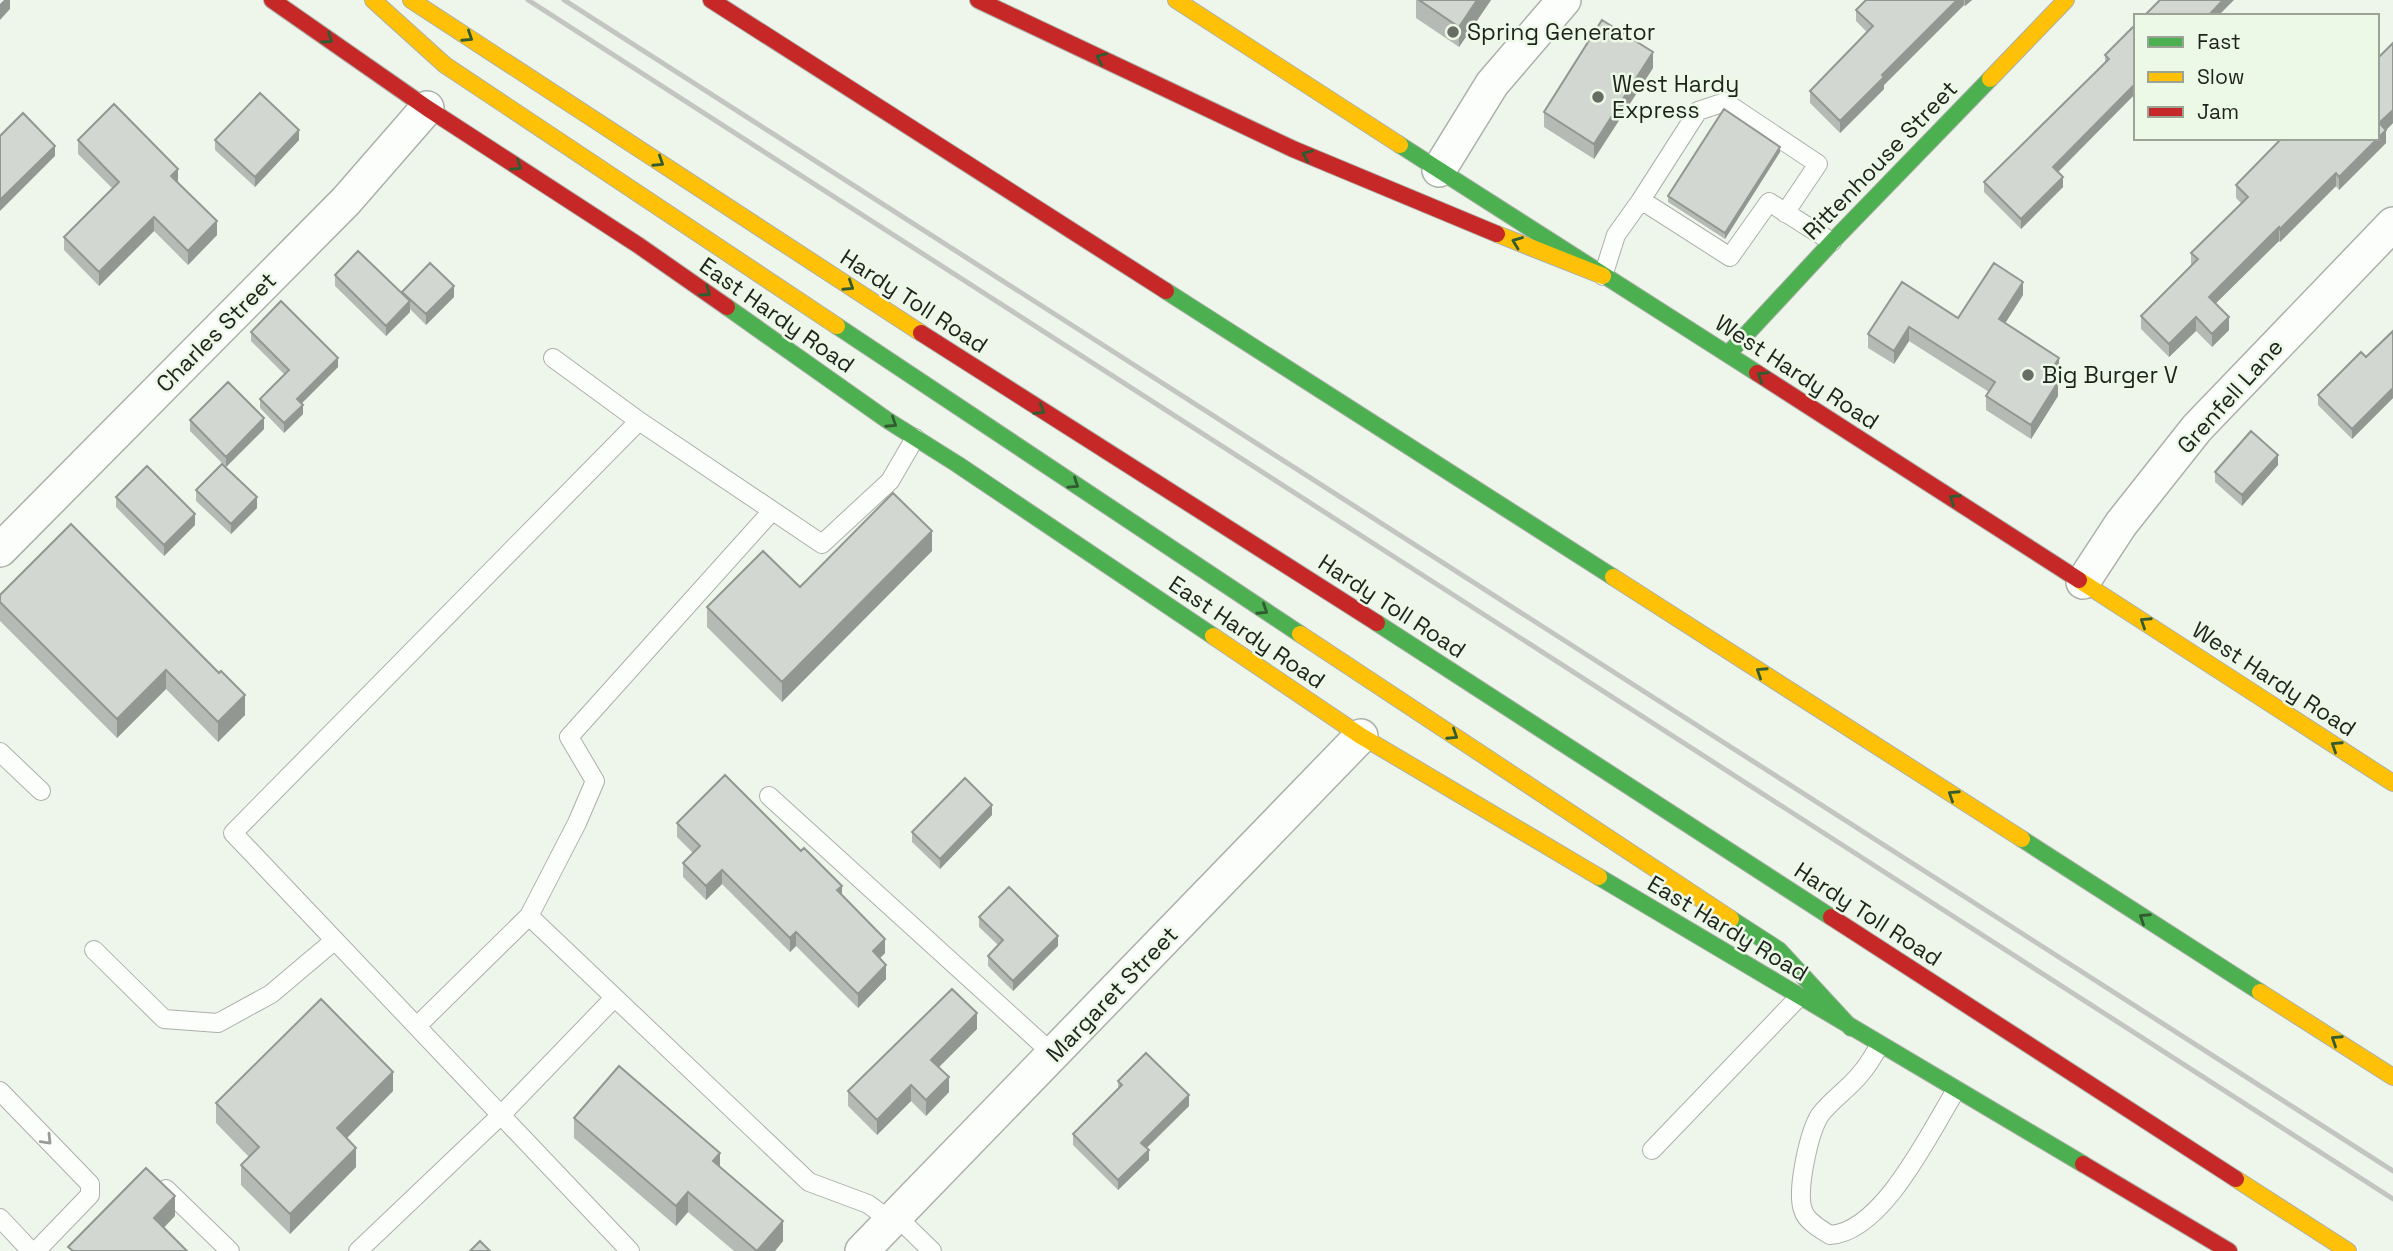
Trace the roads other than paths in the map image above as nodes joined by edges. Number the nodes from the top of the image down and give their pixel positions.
1 (272, 0) edge
2 (373, 0) edge
3 (411, 0) edge
4 (711, 0) edge
5 (978, 0) edge
6 (1176, 0) edge
7 (1564, 0) edge
8 (2066, 0) edge
9 (427, 108) junction
10 (1439, 170) junction
11 (1641, 200) junction
12 (1785, 213) junction
13 (2393, 224) edge
14 (1832, 242) junction
15 (1603, 276) junction
16 (1728, 354) junction
17 (553, 358) dead end
18 (639, 421) junction
19 (915, 438) junction
20 (772, 511) junction
21 (0, 550) edge
22 (2083, 582) junction
23 (1361, 736) junction
24 (0, 752) edge
25 (2393, 783) edge
26 (41, 791) dead end
27 (769, 796) dead end
28 (529, 916) junction
29 (335, 940) junction
30 (94, 950) dead end
31 (1799, 997) junction
32 (614, 998) junction
33 (416, 1026) junction
34 (1851, 1028) junction
35 (1880, 1045) junction
36 (1053, 1054) junction
37 (2393, 1077) edge
38 (1956, 1090) junction
39 (0, 1091) edge
40 (501, 1115) junction
41 (1652, 1150) dead end
42 (166, 1189) edge
43 (0, 1219) edge
44 (893, 1219) junction
45 (33, 1251) edge
46 (230, 1251) edge
47 (358, 1251) edge
48 (631, 1251) edge
49 (862, 1251) edge
50 (932, 1251) edge
51 (2229, 1251) edge
52 (2348, 1251) edge

1 -> 9 main road, East Hardy Road
2 -> 34 main road
3 -> 52 main road, Hardy Toll Road
37 -> 4 main road
15 -> 5 main road
6 - 10 main road, West Hardy Road
7 - 10 street
8 - 14 main road, Rittenhouse Street
9 -> 19 main road, East Hardy Road
9 - 21 street, Charles Street
10 - 15 main road, West Hardy Road
11 - 12 lane
11 - 12 lane
11 - 15 lane
12 - 14 lane
13 - 22 street, Grenfell Lane
14 - 16 main road, Rittenhouse Street
15 - 16 main road, West Hardy Road
22 -> 16 main road, West Hardy Road
17 - 18 lane
18 - 20 lane
18 - 29 lane
19 - 20 lane
19 - 23 main road, East Hardy Road
20 - 28 lane
25 -> 22 main road, West Hardy Road
23 - 31 main road, East Hardy Road
23 - 36 street, Margaret Street
24 - 26 lane
27 - 36 lane
28 - 32 lane
28 - 33 lane
29 - 30 lane
29 - 33 lane
31 - 34 main road, East Hardy Road
31 - 41 lane
32 - 40 lane
32 - 44 lane
33 - 40 lane
34 - 35 main road, East Hardy Road
35 - 38 main road, East Hardy Road
35 - 38 lane
36 - 44 street, Margaret Street
38 - 51 main road, East Hardy Road
39 -> 45 lane
40 - 47 lane
40 - 48 lane
42 - 46 lane
43 - 45 lane
44 - 49 street, Margaret Street
44 - 50 lane

